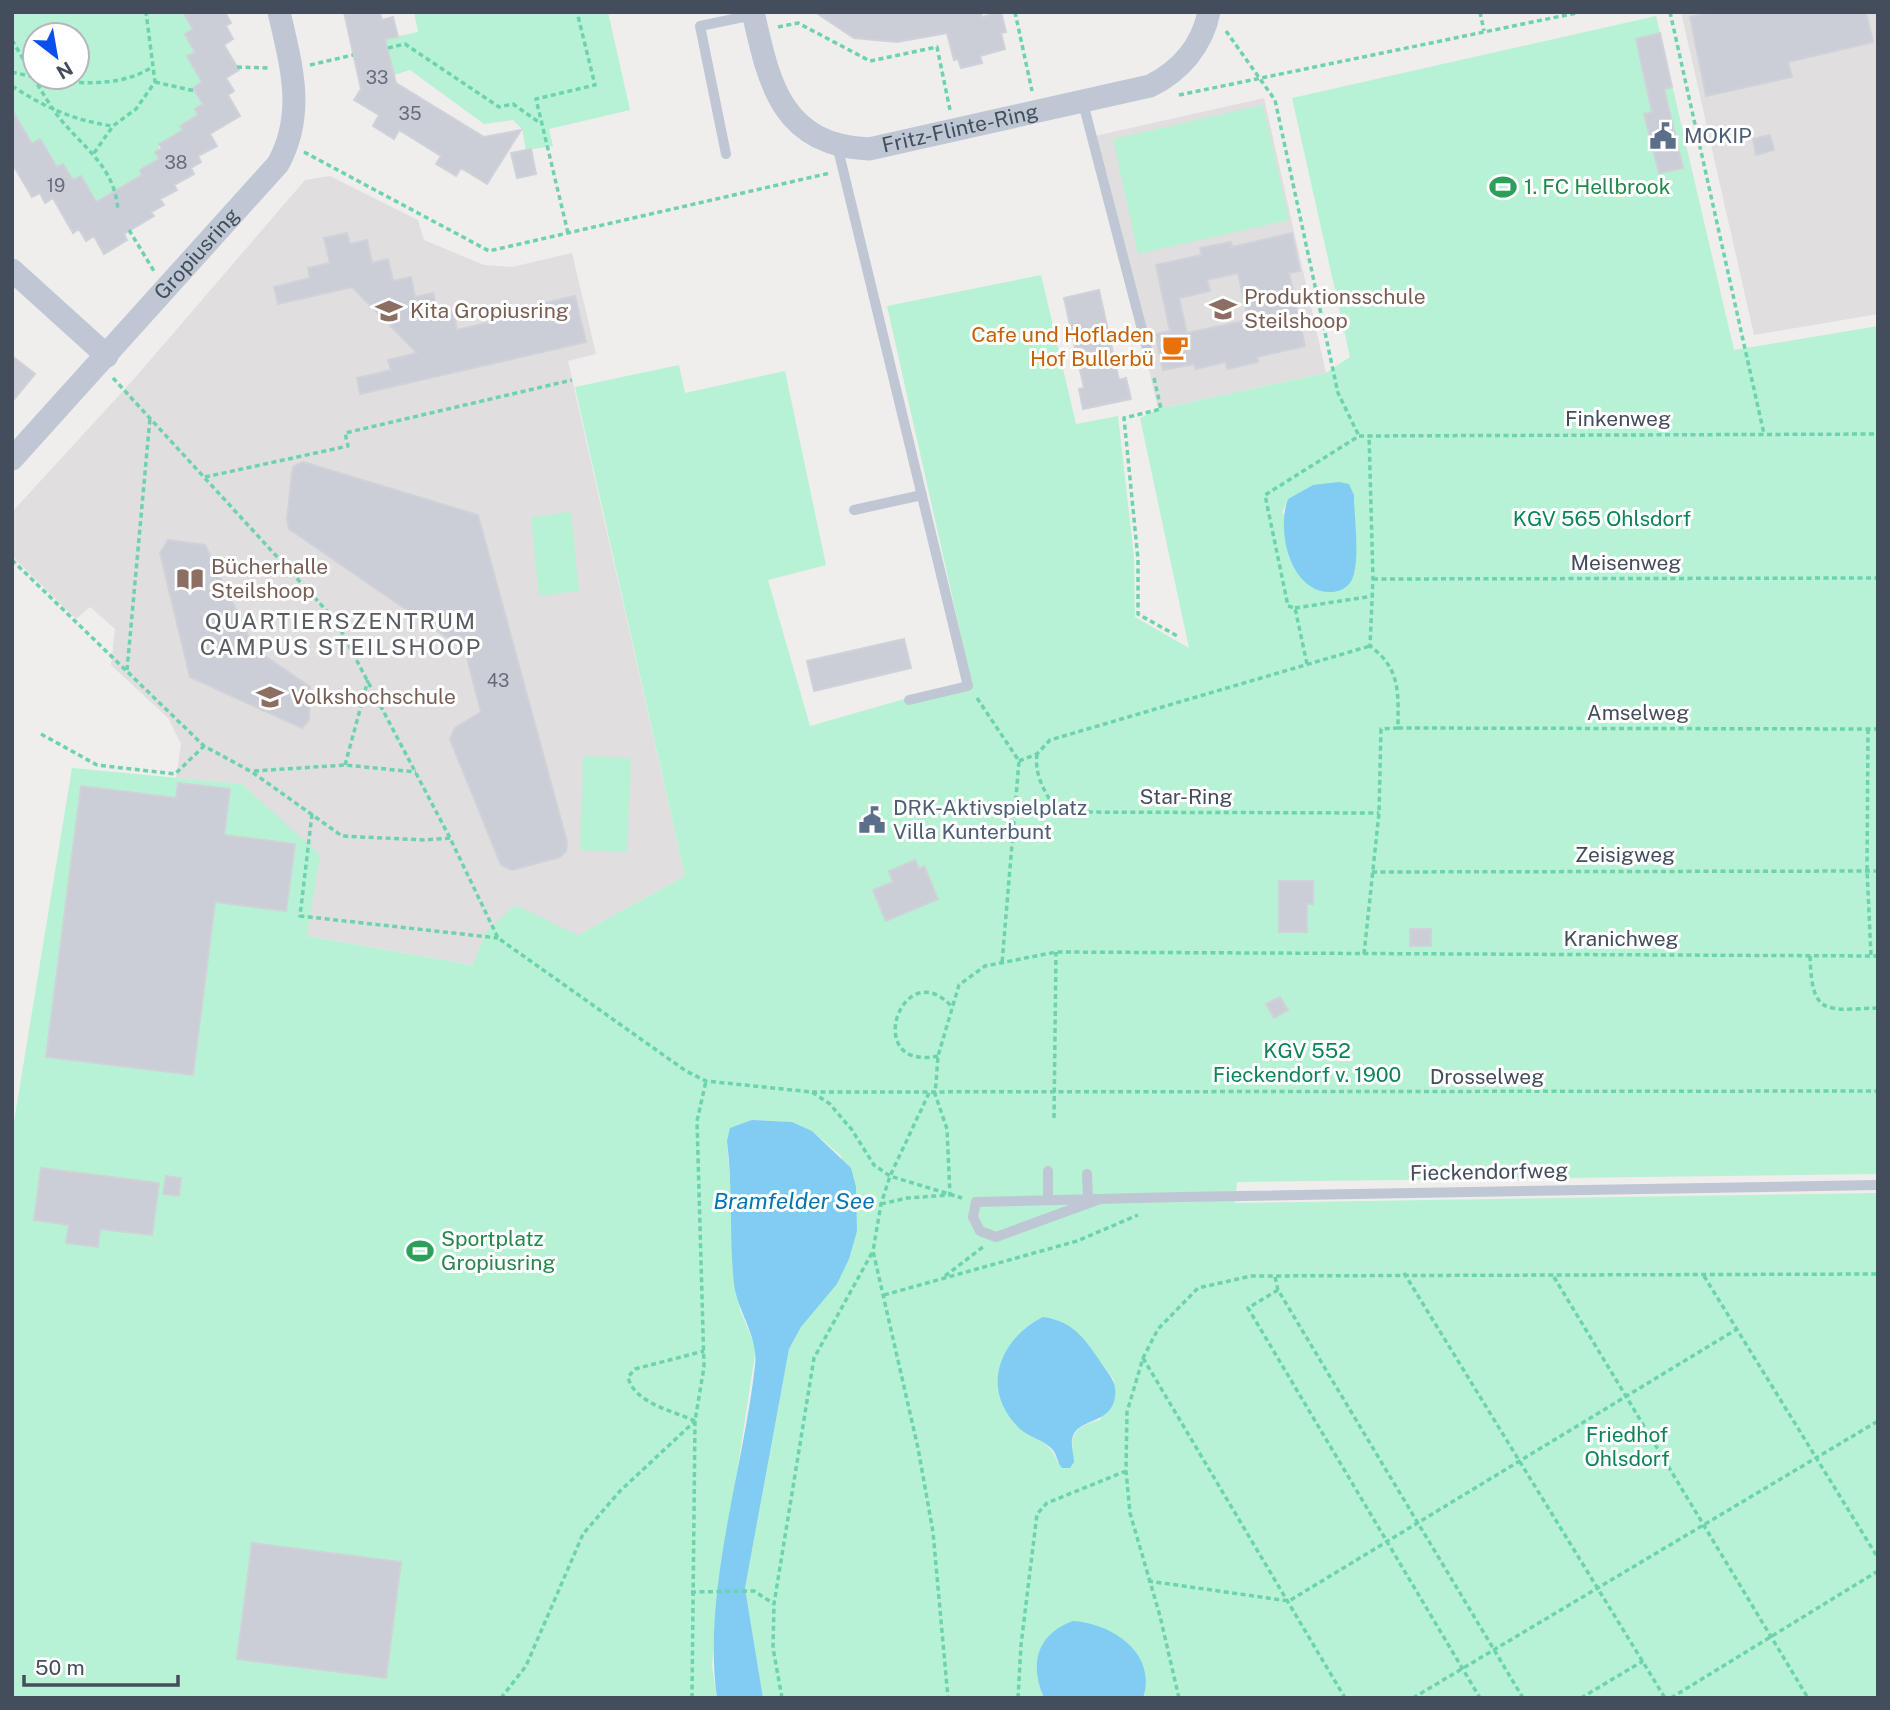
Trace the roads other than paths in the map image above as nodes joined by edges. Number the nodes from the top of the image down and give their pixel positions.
1 (279, 12) edge
2 (1215, 18) edge
3 (754, 20) edge
4 (1083, 103) junction
5 (838, 145) junction
6 (726, 155) dead end
7 (12, 270) edge
8 (103, 360) junction
9 (1151, 364) road end
10 (12, 459) edge
11 (922, 495) junction
12 (854, 510) dead end
13 (909, 700) dead end
14 (1048, 1171) dead end
15 (1087, 1174) dead end
16 (1878, 1185) edge
17 (1094, 1199) junction
18 (1048, 1200) junction

1 - 8 street, Gropiusring
2 - 4 street, Fritz-Flinte-Ring
3 - 5 street, Fritz-Flinte-Ring
3 - 6 lane
4 - 5 street, Fritz-Flinte-Ring
4 - 9 lane
5 - 11 lane
7 - 8 street
8 - 10 street, Gropiusring
11 - 12 lane
11 - 13 lane
14 - 18 lane
15 - 17 lane
16 - 17 lane, Fieckendorfweg
17 - 18 lane, Fieckendorfweg
17 - 18 lane, Fieckendorfweg

